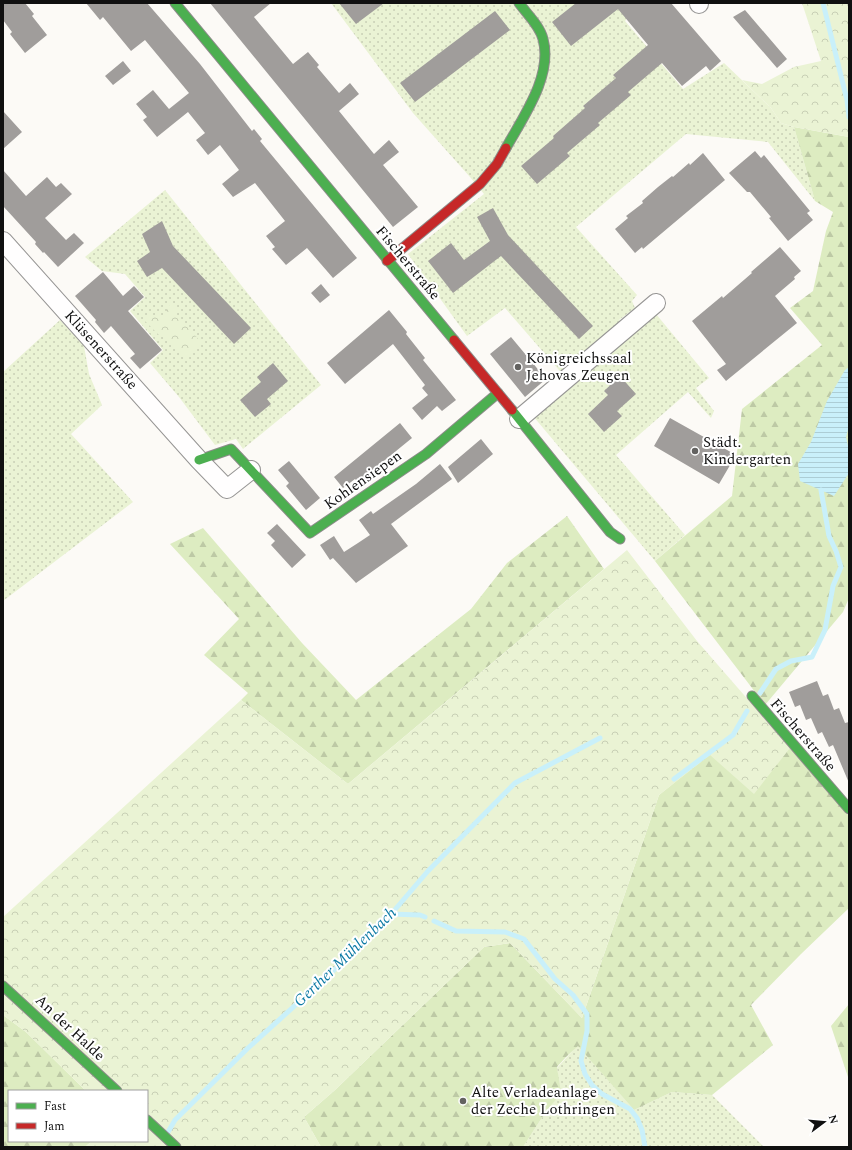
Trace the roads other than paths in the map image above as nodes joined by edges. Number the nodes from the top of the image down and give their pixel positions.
1 (175, 3) edge
2 (519, 3) edge
3 (3, 241) edge
4 (387, 261) junction
5 (656, 303) dead end
6 (498, 393) junction
7 (519, 419) junction
8 (199, 460) junction
9 (251, 470) junction
10 (620, 539) dead end
11 (752, 696) dead end
12 (849, 809) edge
13 (3, 986) edge
14 (116, 1090) edge
15 (148, 1121) edge
16 (176, 1147) edge

1 - 4 street, Fischerstraße
2 - 4 street
3 - 8 street, Klüsenerstraße
4 - 6 street, Fischerstraße
5 - 7 street
6 - 7 street, Fischerstraße
6 - 9 street, Kohlensiepen
7 - 10 street, Fischerstraße
8 - 9 street
8 - 9 street, Klüsenerstraße
11 - 12 street, Fischerstraße
13 - 14 street, An der Halde
15 - 16 street

